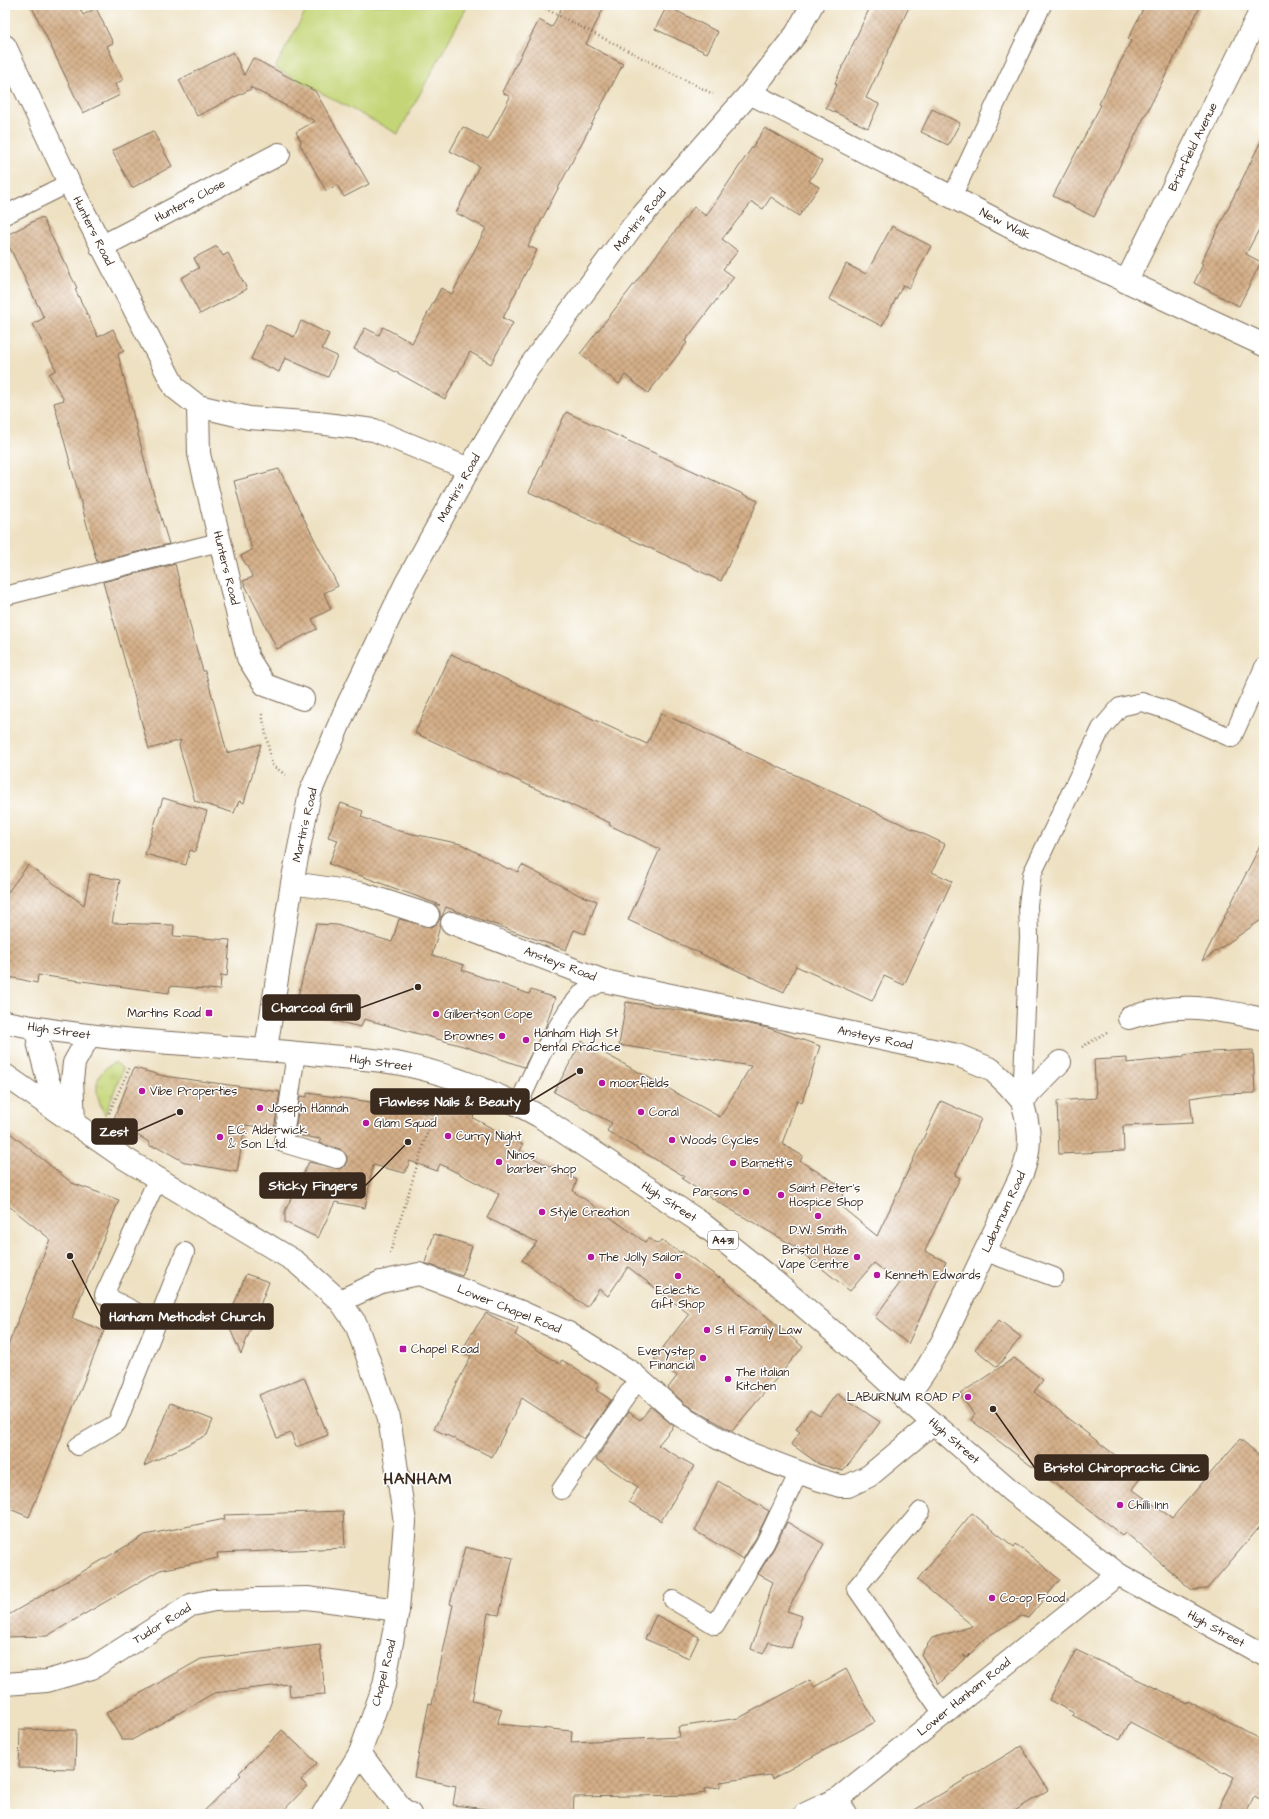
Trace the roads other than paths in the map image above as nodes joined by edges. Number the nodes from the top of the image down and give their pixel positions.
1 (812, 5) edge
2 (1042, 5) edge
3 (1260, 12) dead end
4 (6, 49) edge
5 (744, 100) junction
6 (279, 154) dead end
7 (69, 183) junction
8 (952, 197) junction
9 (5, 215) edge
10 (101, 247) junction
11 (1126, 282) junction
12 (1264, 345) edge
13 (198, 406) junction
14 (469, 469) junction
15 (219, 542) junction
16 (5, 596) edge
17 (1264, 667) edge
18 (303, 699) dead end
19 (292, 883) junction
20 (428, 915) dead end
21 (452, 924) dead end
22 (604, 981) junction
23 (1129, 1018) road end
24 (1264, 1019) edge
25 (5, 1022) edge
26 (36, 1028) junction
27 (89, 1036) junction
28 (266, 1049) junction
29 (296, 1052) junction
30 (1060, 1062) road end
31 (5, 1075) edge
32 (1022, 1101) junction
33 (518, 1105) junction
34 (74, 1122) junction
35 (337, 1159) dead end
36 (158, 1178) junction
37 (185, 1252) dead end
38 (986, 1252) junction
39 (1054, 1277) dead end
40 (340, 1301) junction
41 (157, 1323) junction
42 (638, 1378) junction
43 (906, 1399) junction
44 (933, 1423) junction
45 (78, 1446) dead end
46 (799, 1472) junction
47 (561, 1490) dead end
48 (921, 1511) dead end
49 (1118, 1574) junction
50 (673, 1600) dead end
51 (398, 1610) junction
52 (1264, 1655) edge
53 (5, 1684) edge
54 (944, 1714) junction
55 (360, 1753) junction
56 (844, 1806) edge
57 (323, 1814) edge
58 (410, 1814) edge
59 (805, 1814) edge

1 - 5 street, Martin's Road
2 - 8 lane
3 - 11 street, Briarfield Avenue
4 - 7 street, Hunters Road
5 - 8 street, New Walk
5 - 14 street, Martin's Road
6 - 10 street, Hunters Close
7 - 9 lane
7 - 10 street, Hunters Road
8 - 11 street, New Walk
10 - 13 street, Hunters Road
11 - 12 street, New Walk
13 - 14 street, Hunters Road
13 - 15 street, Hunters Road
14 - 19 street, Martin's Road
15 - 16 lane
15 - 18 street, Hunters Road
17 - 32 lane
19 - 20 street
19 - 28 street, Martin's Road
21 - 22 street, Ansteys Road
22 - 32 street, Ansteys Road
22 - 33 lane
23 - 24 street
25 - 26 street, High Street / A431
26 - 27 street, High Street / A431
26 - 34 street, Chapel Road
27 - 28 street, High Street / A431
27 - 34 street
28 - 29 street, High Street / A431
29 - 33 street, High Street / A431
29 - 35 lane
30 - 32 street
31 - 34 street, Chapel Road
32 - 38 street, Laburnum Road
33 - 43 street, High Street / A431
34 - 36 street, Chapel Road
36 - 40 street, Chapel Road
36 - 41 lane
37 - 41 lane
38 - 39 lane
38 - 43 street, Laburnum Road
40 - 42 street, Lower Chapel Road
40 - 51 street, Chapel Road
41 - 45 lane
42 - 46 street, Lower Chapel Road
42 - 47 lane
43 - 44 street, High Street / A431
44 - 46 street, Lower Chapel Road
44 - 49 street, High Street / A431
46 - 50 lane
48 - 54 lane
49 - 52 street, High Street / A431
49 - 54 street, Lower Hanham Road
51 - 53 street, Tudor Road
51 - 55 street, Chapel Road
54 - 56 street, Lower Hanham Road
55 - 57 street, Chapel Road
55 - 58 street
56 - 59 street, Lower Hanham Road

